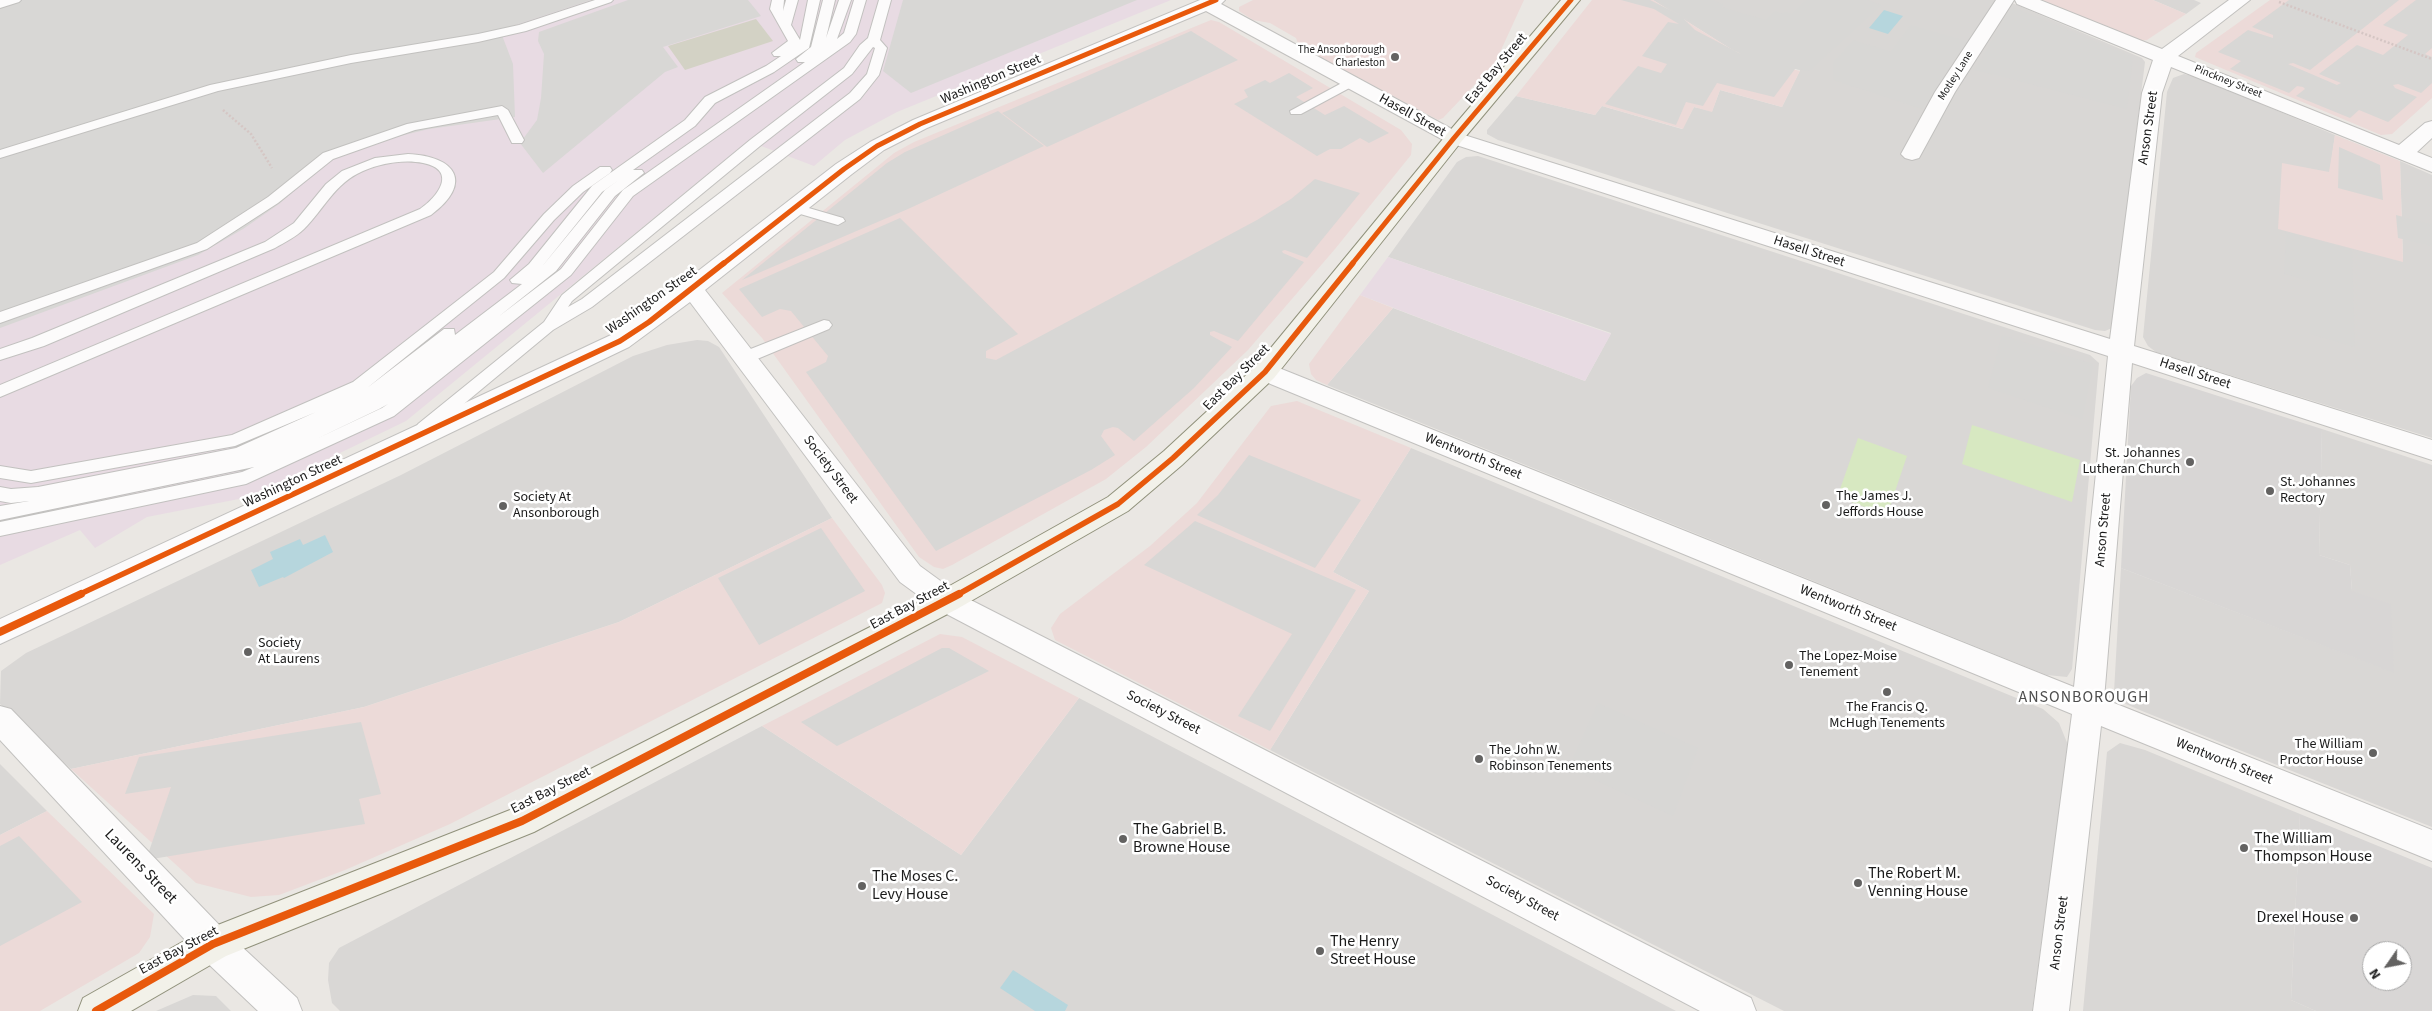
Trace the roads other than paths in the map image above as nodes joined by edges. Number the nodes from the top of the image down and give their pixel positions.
1 (15, 0) edge
2 (607, 0) edge
3 (778, 0) edge
4 (792, 0) edge
5 (814, 0) edge
6 (829, 0) edge
7 (845, 0) edge
8 (860, 0) edge
9 (885, 0) edge
10 (1572, 0) edge
11 (2005, 0) edge
12 (2024, 0) edge
13 (2242, 0) edge
14 (1212, 2) edge
15 (591, 3) edge
16 (0, 4) edge
17 (786, 25) junction
18 (874, 40) junction
19 (828, 52) junction
20 (2164, 57) junction
21 (1351, 82) junction
22 (1296, 111) dead end
23 (2432, 127) edge
24 (1454, 138) junction
25 (518, 140) dead end
26 (0, 154) edge
27 (1912, 154) dead end
28 (2402, 154) junction
29 (2432, 166) edge
30 (795, 208) junction
31 (838, 222) dead end
32 (692, 289) junction
33 (0, 318) edge
34 (824, 325) dead end
35 (548, 326) junction
36 (2121, 351) junction
37 (0, 355) edge
38 (744, 358) junction
39 (1265, 372) junction
40 (0, 391) edge
41 (404, 444) junction
42 (2432, 450) edge
43 (0, 472) edge
44 (0, 494) edge
45 (0, 513) edge
46 (0, 529) edge
47 (947, 601) junction
48 (0, 632) edge
49 (2088, 707) junction
50 (0, 719) edge
51 (2432, 846) edge
52 (213, 944) junction
53 (96, 1011) edge
54 (284, 1011) edge
55 (1738, 1011) edge
56 (2051, 1011) edge

1 - 16 lane
2 - 15 lane
3 - 17 lane
4 - 17 lane
5 - 44 lane
6 - 45 lane
7 - 19 lane
8 - 19 lane
9 - 18 lane
10 - 24 street, East Bay Street
11 - 27 street, Motley Lane
12 - 20 street, Pinckney Street
13 - 20 street
14 - 21 street, Hasell Street
14 - 30 street, Washington Street
15 - 26 lane
17 - 43 lane
18 - 35 lane
18 - 35 lane
19 - 46 lane
20 - 28 street, Pinckney Street
20 - 36 street, Anson Street
21 - 22 lane
21 - 24 street, Hasell Street
23 - 28 street
24 - 36 street, Hasell Street
24 - 39 street, East Bay Street
25 - 33 lane
28 - 29 street, Pinckney Street
30 - 31 lane
30 - 32 street, Washington Street
32 - 38 street, Society Street
32 - 41 street, Washington Street
34 - 38 lane
35 - 41 lane
36 - 42 street, Hasell Street
36 - 49 street, Anson Street
37 - 40 lane
38 - 47 street, Society Street
39 - 47 street, East Bay Street
39 - 49 street, Wentworth Street
41 - 48 street, Washington Street
47 - 52 street, East Bay Street
47 - 55 street, Society Street
49 - 51 street, Wentworth Street
49 - 56 street, Anson Street
50 - 52 street, Laurens Street
52 - 53 street, East Bay Street
52 - 54 street, Laurens Street

